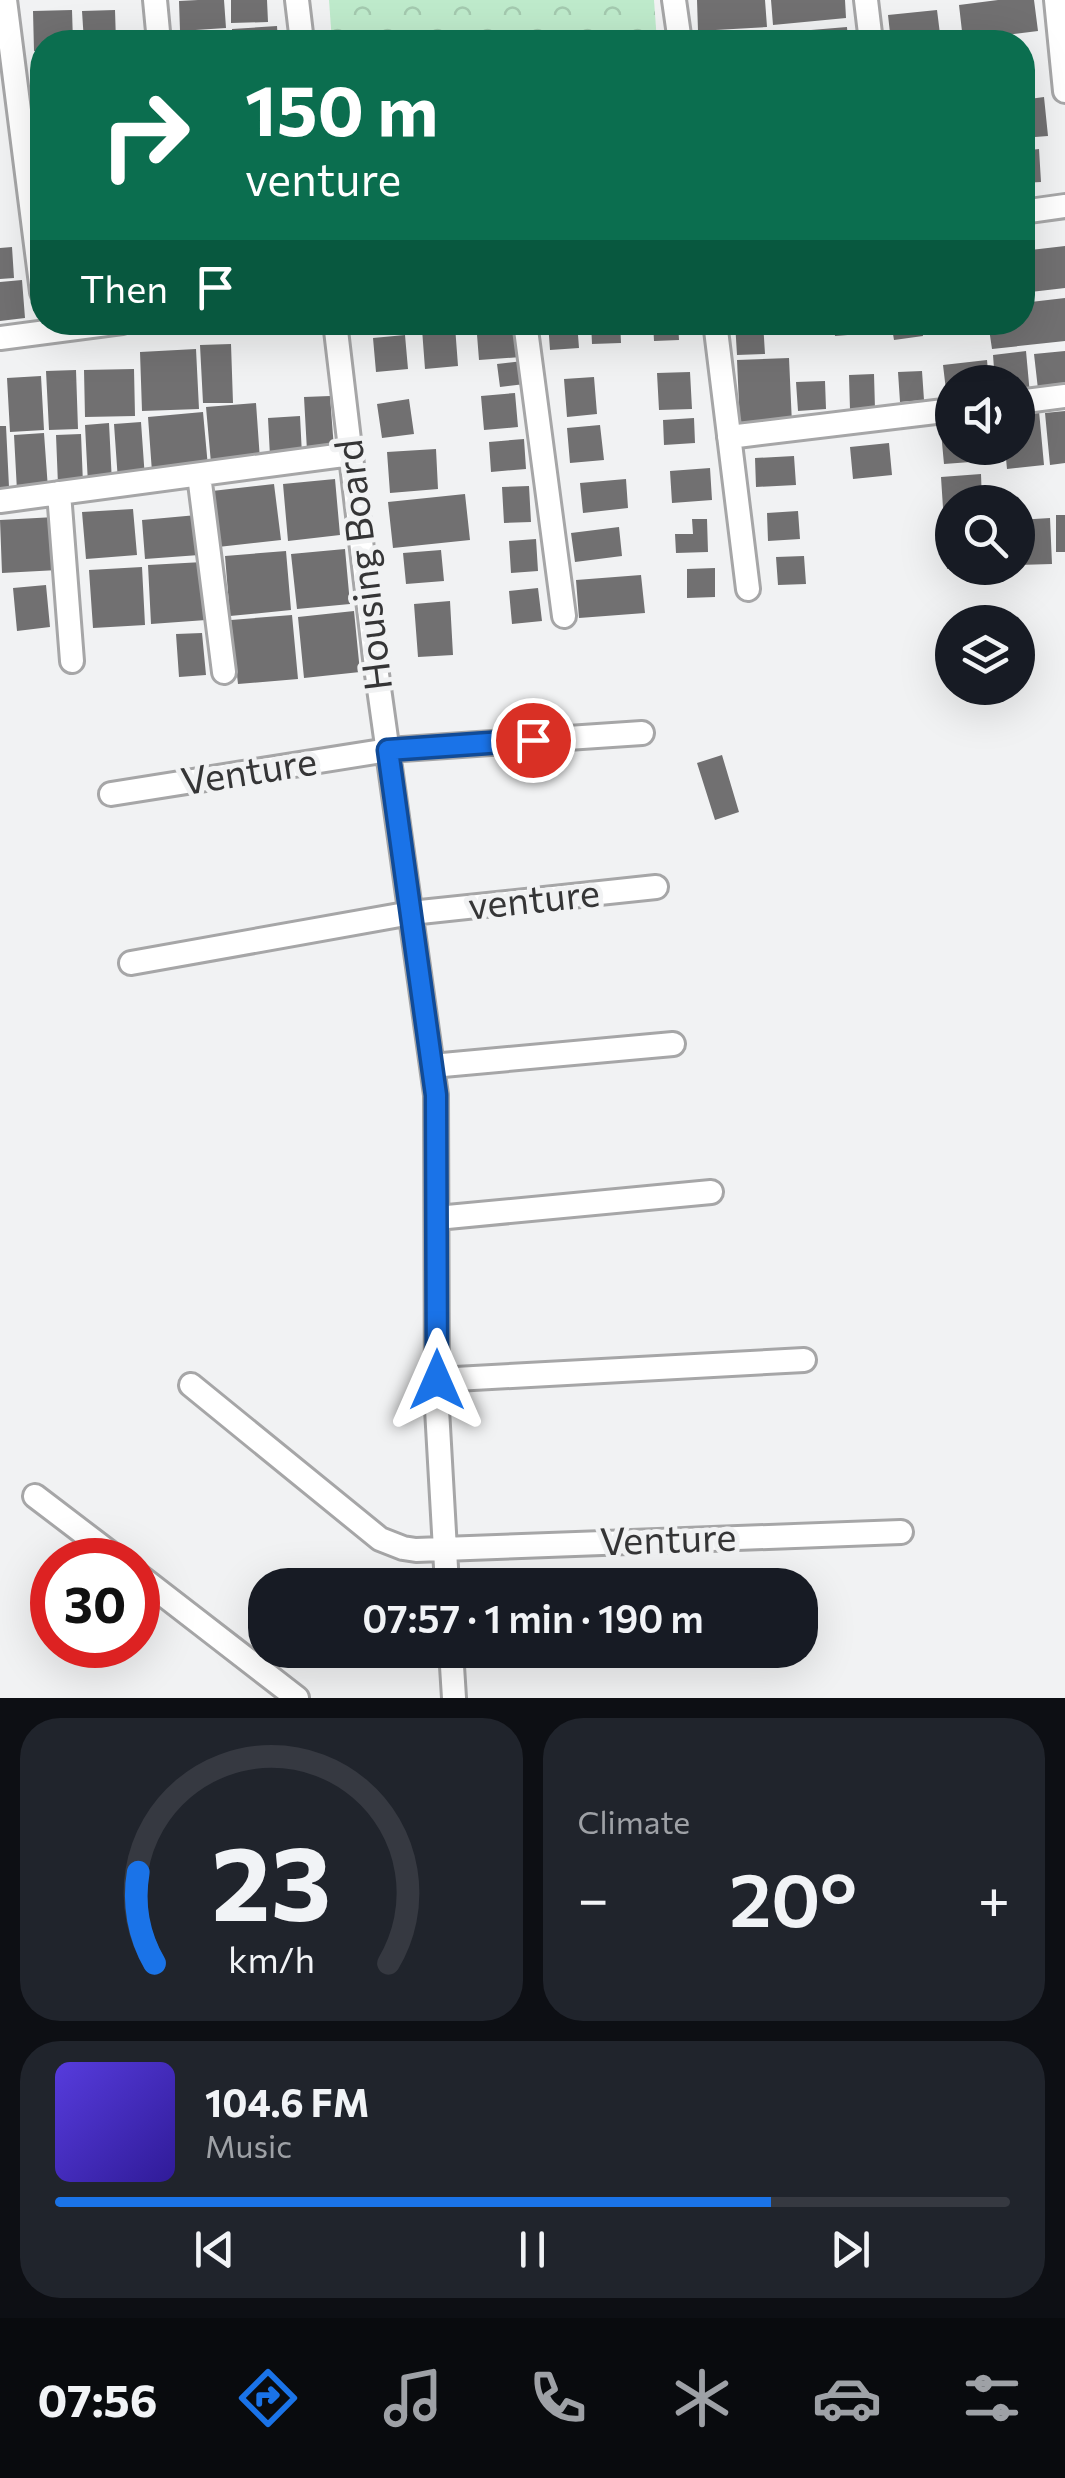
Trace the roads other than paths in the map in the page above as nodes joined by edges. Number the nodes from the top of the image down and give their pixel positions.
1 (5, 0) edge
2 (155, 0) edge
3 (297, 0) edge
4 (674, 0) edge
5 (866, 0) edge
6 (1056, 0) edge
7 (158, 30) edge
8 (301, 30) edge
9 (678, 30) edge
10 (870, 30) edge
11 (1065, 91) edge
12 (30, 197) edge
13 (1065, 206) edge
14 (1035, 210) edge
15 (30, 331) edge
16 (337, 335) edge
17 (527, 335) edge
18 (716, 335) edge
19 (0, 338) edge
20 (1065, 396) edge
21 (1035, 400) edge
22 (935, 412) edge
23 (728, 437) junction
24 (351, 454) junction
25 (198, 474) junction
26 (58, 493) junction
27 (0, 501) edge
28 (748, 589) dead end
29 (564, 616) dead end
30 (72, 661) dead end
31 (224, 672) dead end
32 (642, 733) dead end
33 (388, 750) junction
34 (111, 794) dead end
35 (656, 887) dead end
36 (411, 914) junction
37 (132, 964) dead end
38 (673, 1044) dead end
39 (432, 1066) junction
40 (711, 1192) dead end
41 (436, 1218) junction
42 (804, 1360) dead end
43 (437, 1380) junction
44 (191, 1385) dead end
45 (35, 1496) dead end
46 (901, 1532) dead end
47 (89, 1538) edge
48 (445, 1548) junction
49 (446, 1568) edge
50 (160, 1592) edge
51 (452, 1668) edge
52 (297, 1698) edge
53 (454, 1698) edge

1 - 12 street
2 - 7 street
3 - 8 street
4 - 9 street
5 - 10 street
6 - 11 street
13 - 14 street
15 - 19 street
16 - 24 street, Housing Board
17 - 29 street
18 - 23 street
20 - 21 street
22 - 23 street
23 - 28 street
24 - 25 street
24 - 33 street, Housing Board
25 - 26 street
25 - 31 street
26 - 27 street
26 - 30 street
32 - 33 street
33 - 34 street, Venture
33 - 36 street, Housing Board
35 - 36 street, venture
36 - 37 street
36 - 39 street, Housing Board
38 - 39 street
39 - 41 street, Housing Board
40 - 41 street
41 - 43 street, Housing Board
42 - 43 street
43 - 48 street, Housing Board
44 - 48 street, Venture
45 - 47 street
46 - 48 street, Venture
48 - 49 street, Housing Board
50 - 52 street
51 - 53 street

